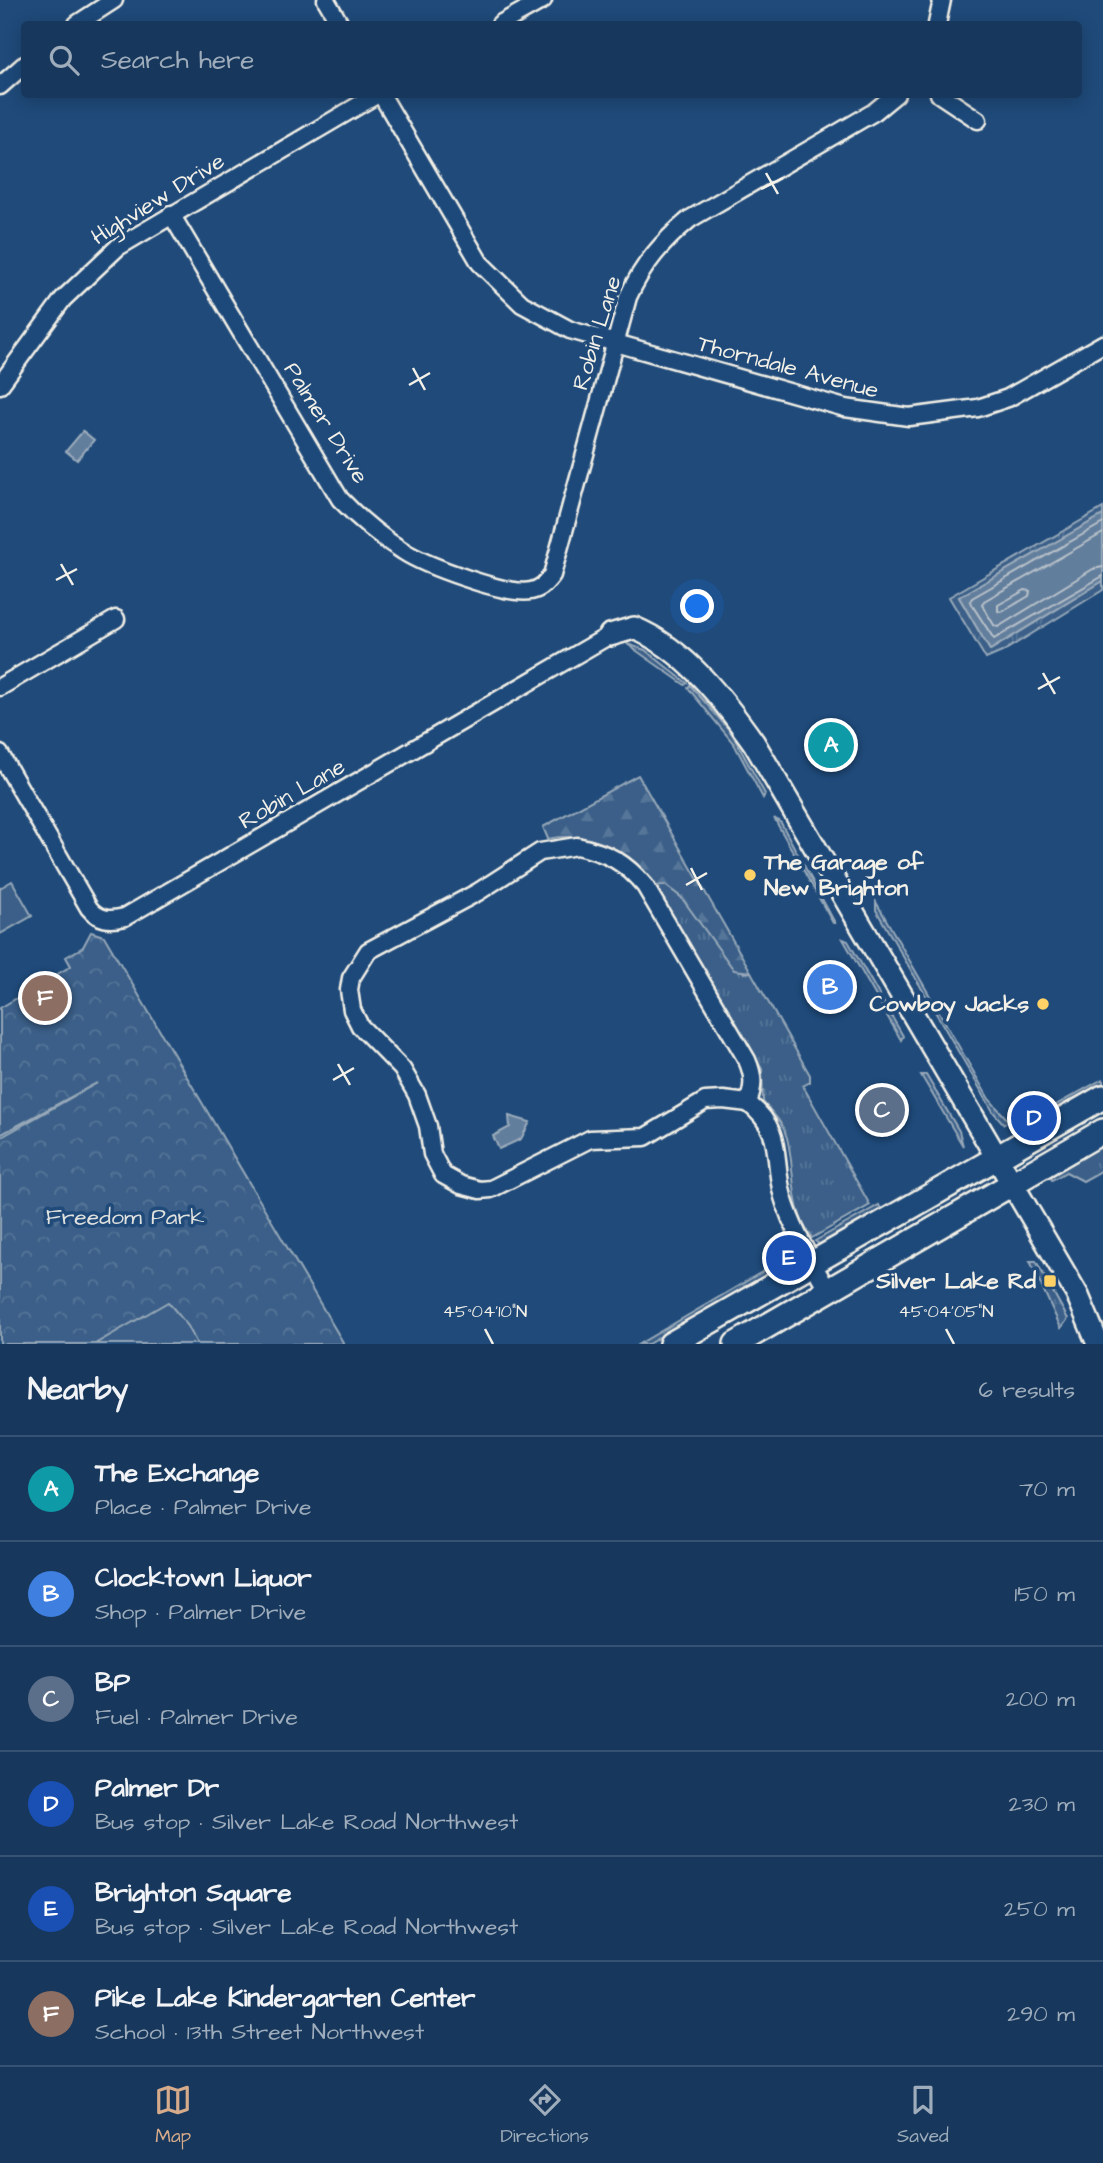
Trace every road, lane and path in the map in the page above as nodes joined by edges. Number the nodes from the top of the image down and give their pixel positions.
1 (114, 0) edge
2 (326, 0) edge
3 (542, 0) edge
4 (942, 0) edge
5 (82, 21) edge
6 (338, 21) edge
7 (505, 21) edge
8 (938, 21) edge
9 (21, 68) edge
10 (0, 86) edge
11 (373, 98) edge
12 (382, 98) edge
13 (891, 98) edge
14 (945, 98) edge
15 (978, 120) dead end
16 (171, 214) junction
17 (615, 343) junction
18 (1103, 344) edge
19 (0, 385) edge
20 (544, 586) joint
21 (116, 619) dead end
22 (610, 635) joint
23 (0, 687) edge
24 (0, 754) edge
25 (1103, 1097) edge
26 (748, 1103) junction
27 (1103, 1131) edge
28 (997, 1157) junction
29 (1012, 1183) junction
30 (811, 1262) junction
31 (828, 1291) junction
32 (671, 1344) edge
33 (736, 1344) edge
34 (1098, 1344) edge

1 - 5 street
2 - 6 street
3 - 7 street
4 - 8 street
9 - 10 street
11 - 16 street, Highview Drive
12 - 17 street, Thorndale Avenue
13 - 17 street, Robin Lane
14 - 15 street
16 - 19 street, Highview Drive
16 - 20 street, Palmer Drive
17 - 18 street, Thorndale Avenue
17 - 20 street, Robin Lane
21 - 23 street
22 - 24 street, Robin Lane
22 - 28 street
25 - 28 main road
26 - 26 street
26 - 30 street
27 - 29 main road
28 - 29 street
28 - 30 main road
29 - 31 main road
29 - 34 street
30 - 31 street
30 - 32 main road
31 - 33 main road

